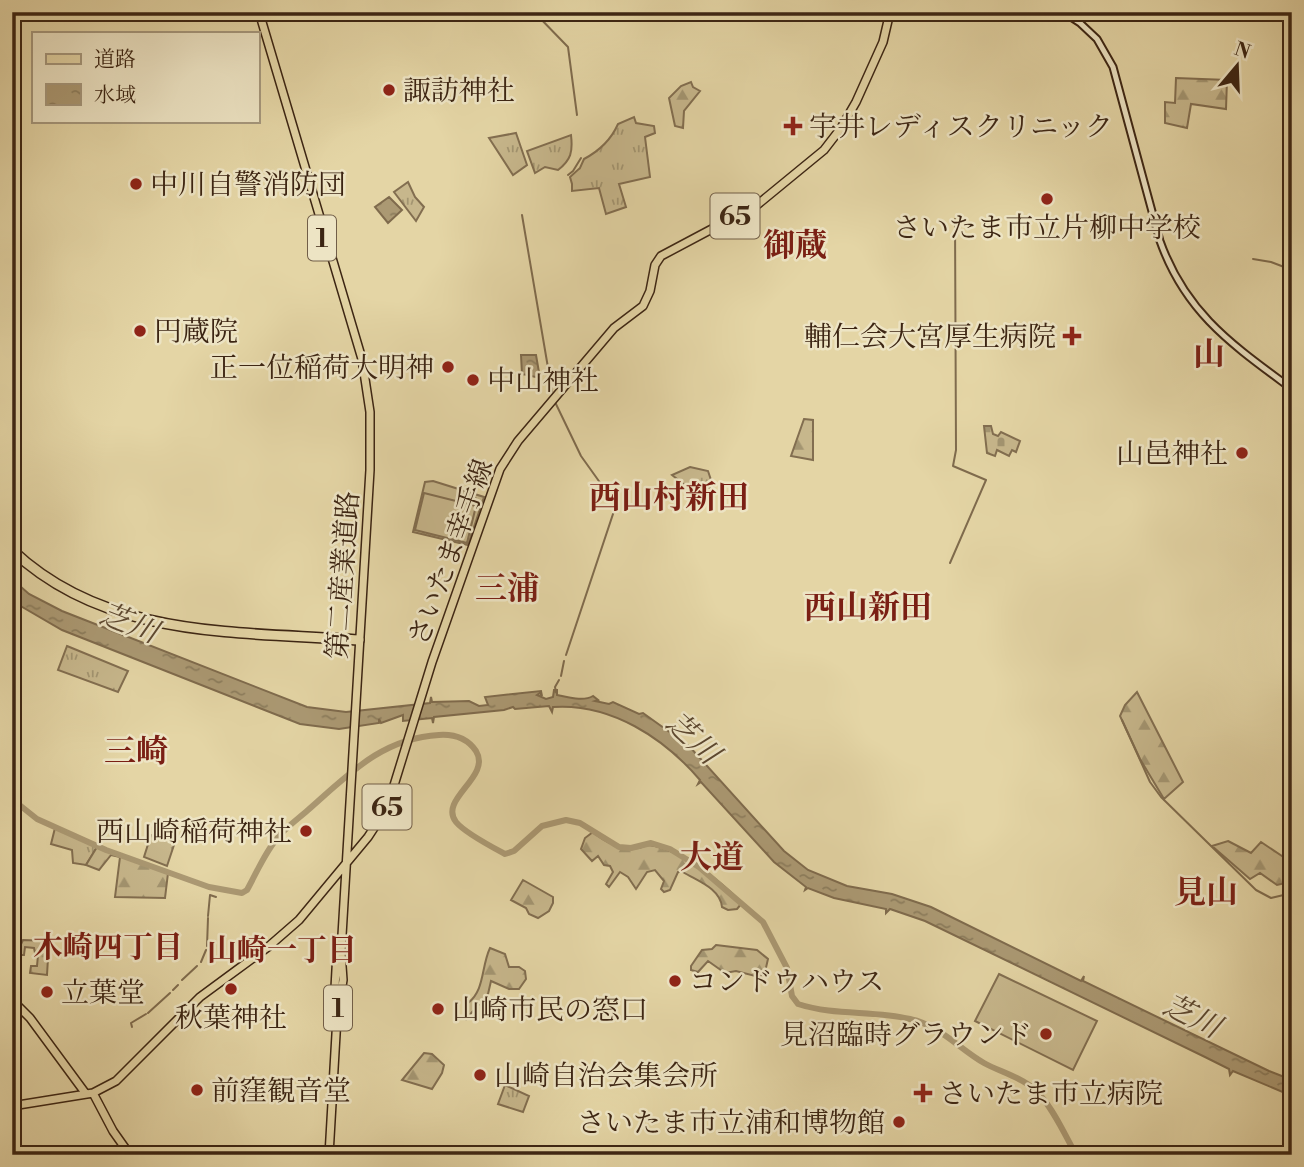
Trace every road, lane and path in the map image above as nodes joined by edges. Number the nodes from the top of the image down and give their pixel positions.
1 (258, 12) edge
2 (890, 12) edge
3 (1063, 12) edge
4 (1292, 389) edge
5 (12, 552) edge
6 (357, 642) junction
7 (344, 865) junction
8 (12, 1000) edge
9 (90, 1093) junction
10 (12, 1106) edge
11 (130, 1155) edge
12 (326, 1155) edge

1 - 6 main road, 第二産業道路 / 1
2 - 7 main road, さいたま幸手線 / 65
3 - 4 main road
5 - 6 highway
5 - 6 highway
6 - 7 main road, 第二産業道路 / 1
7 - 9 main road, さいたま幸手線 / 65
7 - 12 main road, 第二産業道路 / 1
8 - 9 main road
9 - 10 main road, さいたま幸手線 / 65
9 - 11 main road

